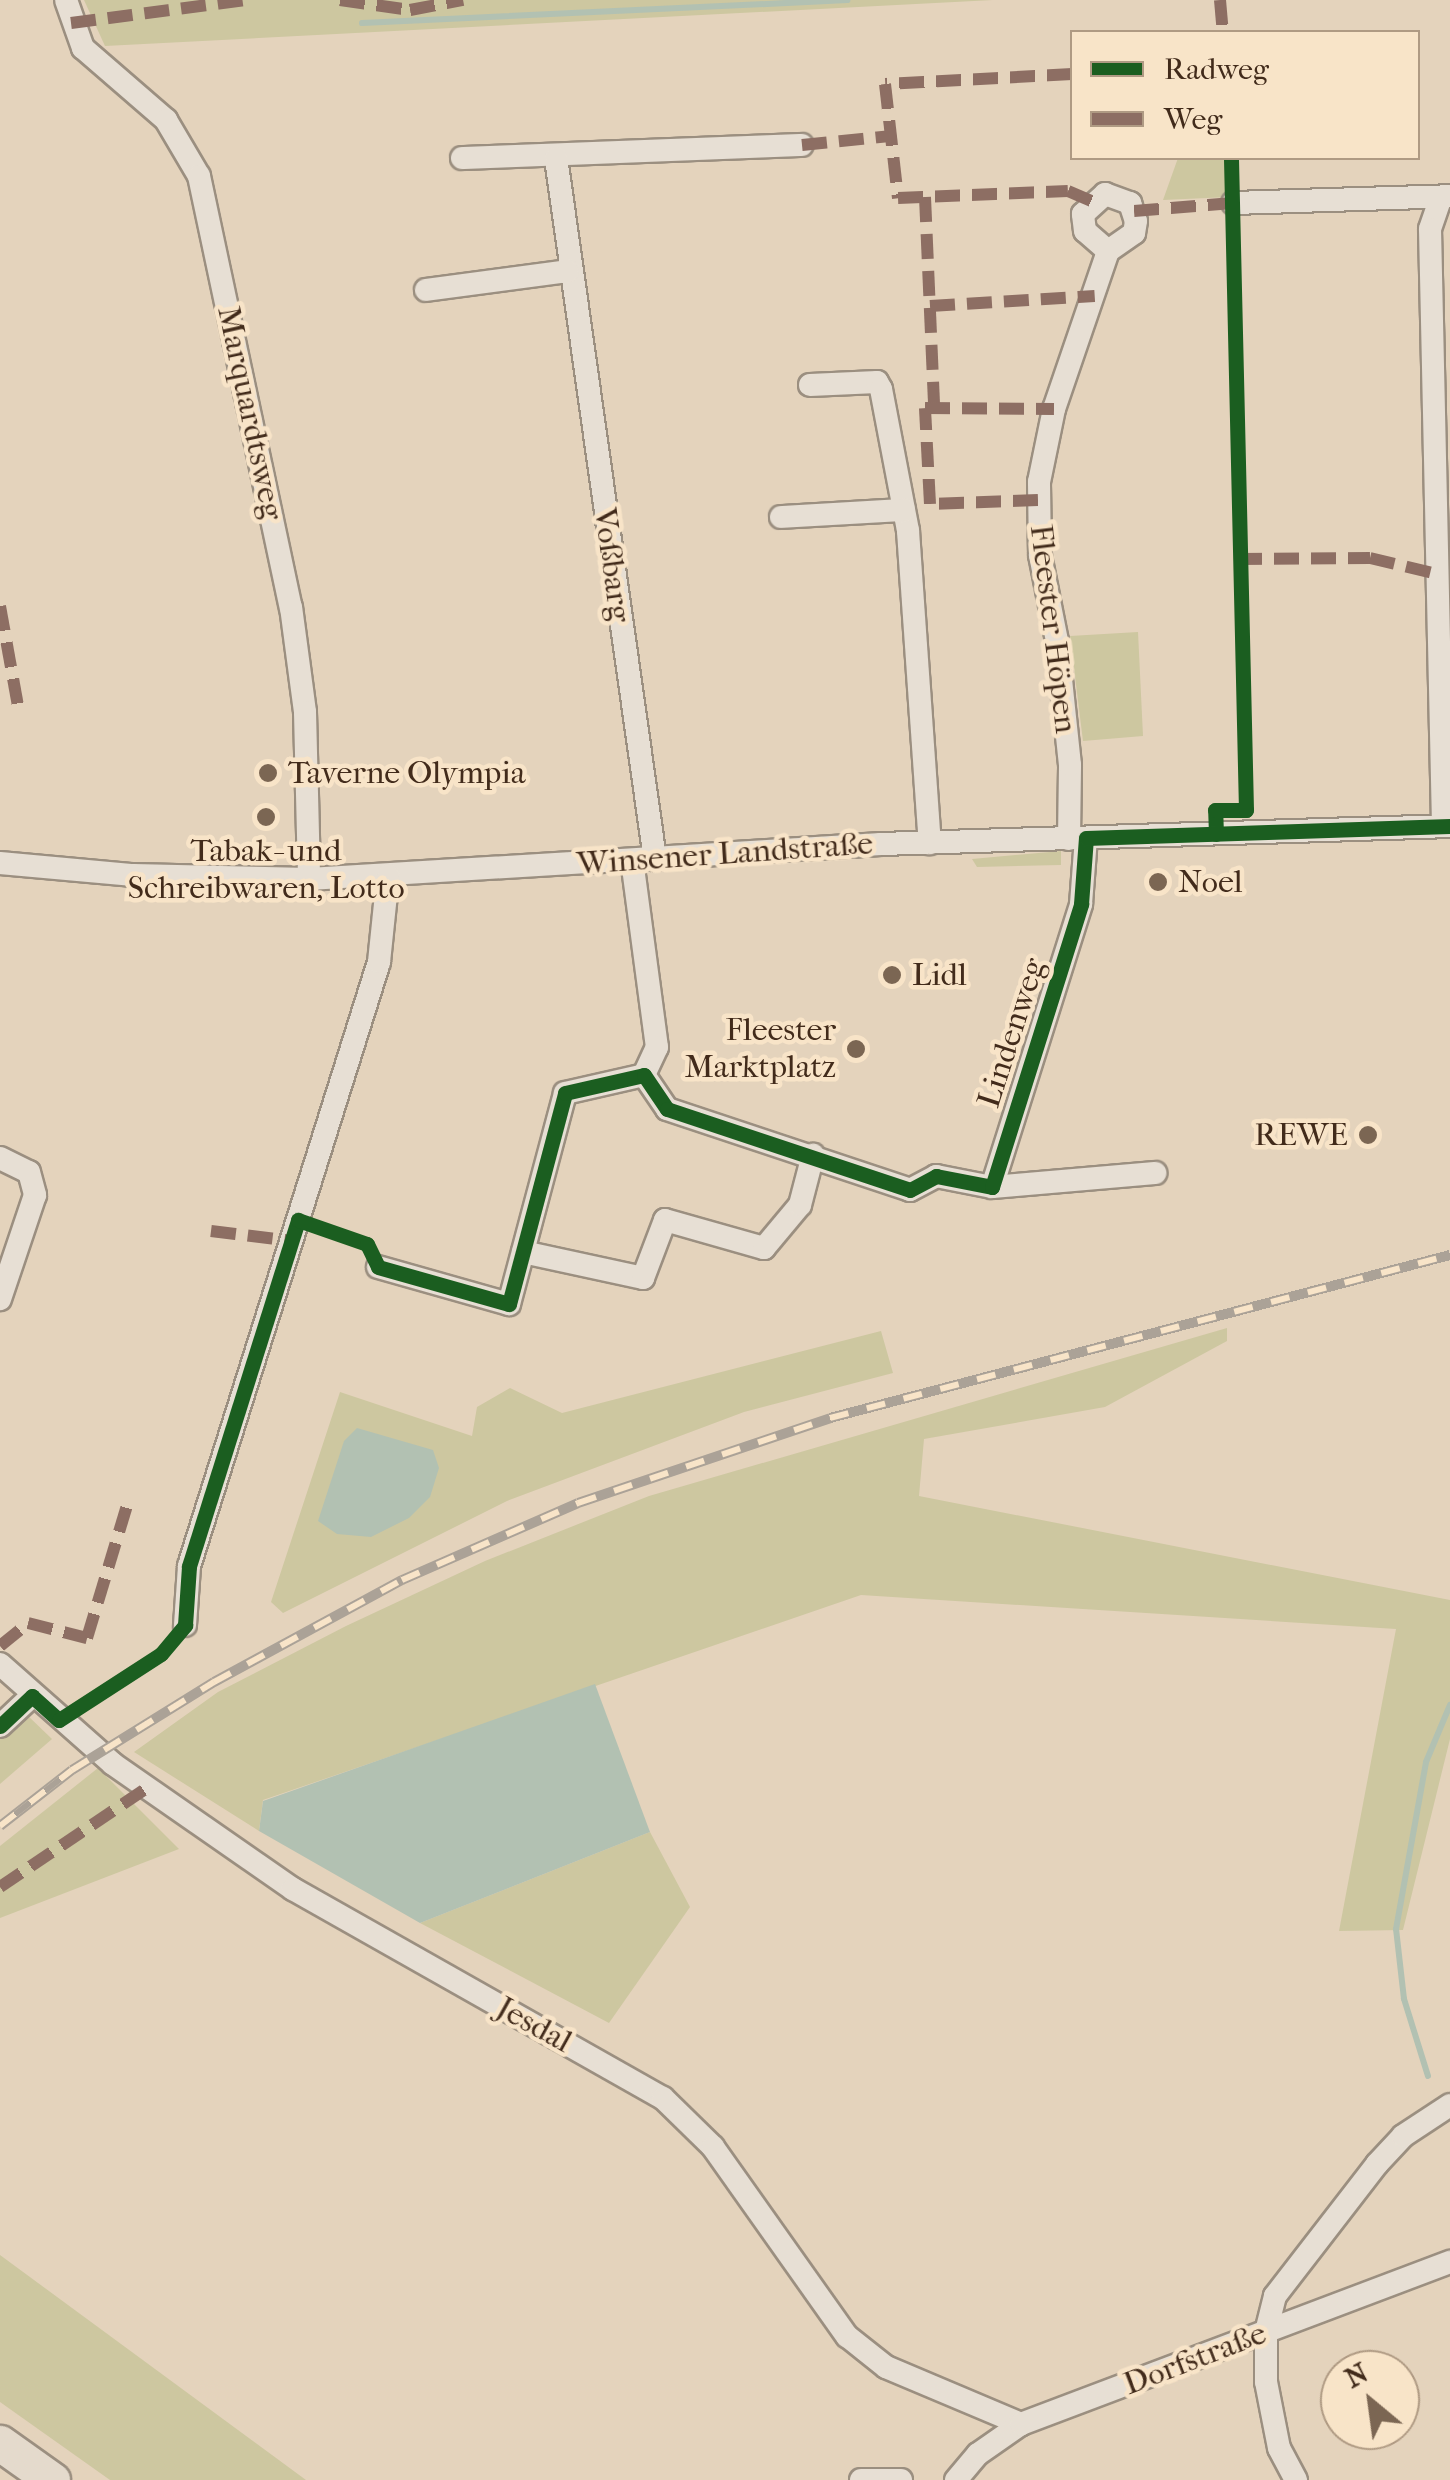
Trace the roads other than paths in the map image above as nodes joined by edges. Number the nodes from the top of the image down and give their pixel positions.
1 (66, 0) edge
2 (802, 145) dead end
3 (462, 158) dead end
4 (556, 158) junction
5 (1445, 196) edge
6 (1232, 204) dead end
7 (1108, 251) dead end
8 (568, 272) junction
9 (426, 290) dead end
10 (810, 385) dead end
11 (1443, 508) edge
12 (904, 510) junction
13 (781, 518) dead end
14 (1446, 826) edge
15 (1078, 838) junction
16 (930, 843) junction
17 (644, 859) junction
18 (0, 863) edge
19 (388, 875) junction
20 (309, 879) junction
21 (644, 1074) junction
22 (813, 1155) junction
23 (0, 1158) edge
24 (1155, 1172) dead end
25 (992, 1187) junction
26 (523, 1252) junction
27 (378, 1268) dead end
28 (0, 1298) edge
29 (185, 1625) dead end
30 (0, 1664) edge
31 (32, 1696) junction
32 (0, 1726) edge
33 (1450, 2105) edge
34 (1450, 2262) edge
35 (1266, 2332) junction
36 (1021, 2424) junction
37 (0, 2444) edge
38 (52, 2480) edge
39 (861, 2480) edge
40 (900, 2480) edge
41 (956, 2480) edge
42 (1296, 2480) edge

1 - 20 street, Marquardtsweg
2 - 4 street
3 - 4 street
4 - 8 street, Voßbarg
5 - 6 street
5 - 11 street
7 - 15 street, Fleester Höpen
8 - 9 street
8 - 17 street, Voßbarg
10 - 12 street
11 - 14 street
12 - 13 street
12 - 16 street
14 - 15 street, Winsener Landstraße
15 - 16 street, Winsener Landstraße
15 - 25 street, Lindenweg
16 - 17 street, Winsener Landstraße
17 - 19 street, Winsener Landstraße
17 - 21 street, Voßbarg
18 - 20 street, Winsener Landstraße
19 - 20 street, Winsener Landstraße
19 - 29 street
21 - 22 street
21 - 26 street
22 - 25 street
22 - 26 street
23 - 28 street
24 - 25 street
26 - 27 street
30 - 31 street, Jesdal
31 - 32 street
31 - 36 street, Jesdal
33 - 35 street
34 - 35 street, Dorfstraße
35 - 36 street, Dorfstraße
35 - 42 street
36 - 41 street, Dorfstraße
37 - 38 highway
39 - 40 street

